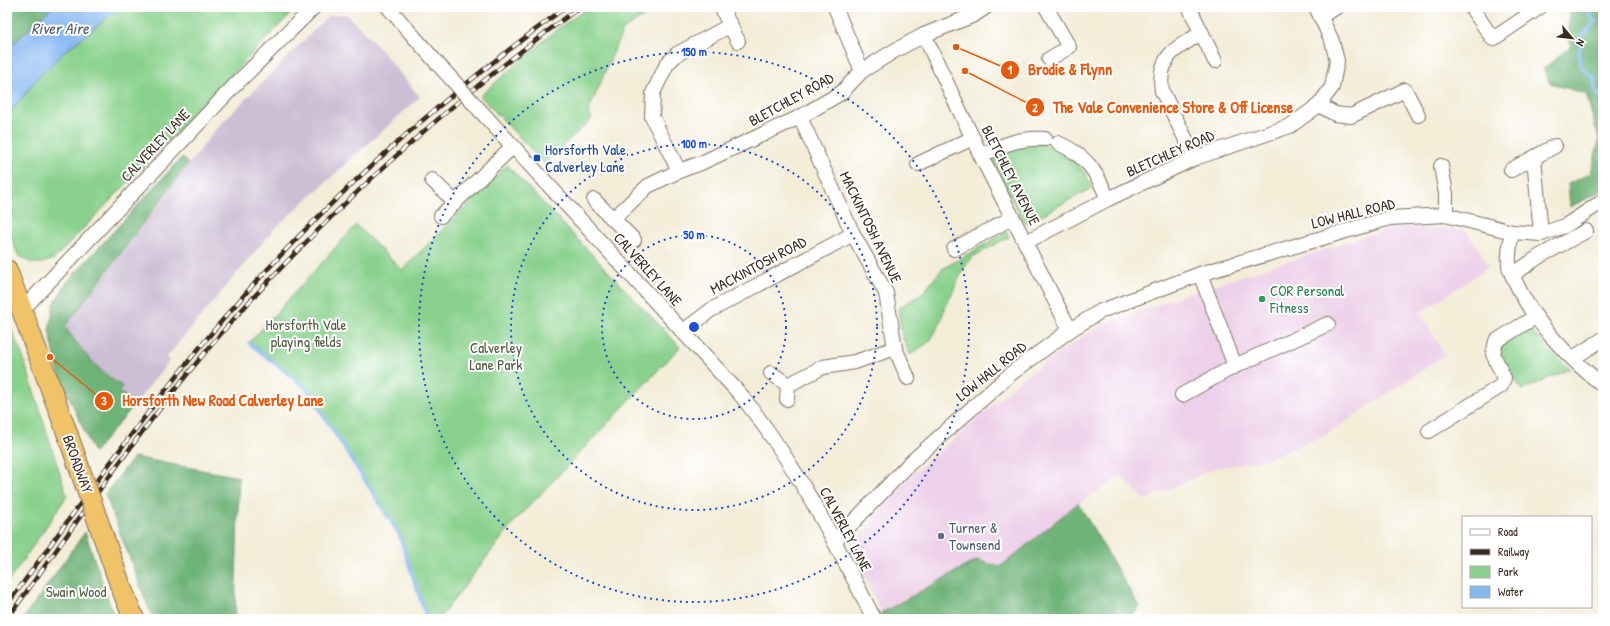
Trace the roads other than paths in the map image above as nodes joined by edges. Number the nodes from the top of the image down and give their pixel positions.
1 (314, 7) edge
2 (388, 7) edge
3 (721, 7) edge
4 (835, 7) edge
5 (986, 7) edge
6 (1046, 7) edge
7 (1337, 7) edge
8 (1472, 7) edge
9 (1540, 7) edge
10 (971, 11) edge
11 (1191, 11) dead end
12 (1319, 12) edge
13 (731, 25) junction
14 (1202, 33) junction
15 (924, 35) junction
16 (738, 41) dead end
17 (1049, 59) dead end
18 (1216, 61) dead end
19 (862, 71) junction
20 (1319, 105) junction
21 (1418, 115) dead end
22 (800, 117) junction
23 (973, 138) junction
24 (513, 146) junction
25 (1555, 146) dead end
26 (981, 156) junction
27 (1195, 158) junction
28 (1534, 158) junction
29 (918, 164) dead end
30 (1441, 166) dead end
31 (1511, 170) dead end
32 (679, 171) junction
33 (432, 180) dead end
34 (1108, 199) junction
35 (594, 200) dead end
36 (1603, 201) edge
37 (455, 202) junction
38 (1446, 215) junction
39 (441, 216) dead end
40 (1012, 218) junction
41 (613, 219) junction
42 (1586, 231) dead end
43 (1512, 232) junction
44 (853, 234) junction
45 (1541, 234) junction
46 (634, 240) dead end
47 (1026, 242) junction
48 (954, 249) dead end
49 (7, 270) edge
50 (1200, 274) junction
51 (1512, 274) junction
52 (23, 309) junction
53 (1535, 316) junction
54 (1328, 324) dead end
55 (1070, 330) junction
56 (682, 332) junction
57 (1603, 339) edge
58 (895, 348) junction
59 (1573, 358) junction
60 (1235, 366) junction
61 (771, 373) dead end
62 (908, 378) dead end
63 (1603, 385) edge
64 (1182, 395) dead end
65 (1429, 431) dead end
66 (835, 541) junction
67 (134, 619) edge
68 (874, 619) edge

1 - 52 street, CALVERLEY LANE
2 - 24 street, CALVERLEY LANE, bridge
3 - 13 street
4 - 19 street
5 - 10 street, BLETCHLEY ROAD
6 - 17 street
7 - 12 street
8 - 9 street
10 - 15 street, BLETCHLEY ROAD
11 - 14 street
12 - 20 street, BLETCHLEY ROAD
13 - 16 street
13 - 32 street
14 - 18 street
14 - 27 street
15 - 19 street, BLETCHLEY ROAD
15 - 23 street, BLETCHLEY AVENUE
19 - 22 street, BLETCHLEY ROAD
20 - 21 street
20 - 27 street, BLETCHLEY ROAD
22 - 32 street, BLETCHLEY ROAD
22 - 44 street, MACKINTOSH AVENUE
23 - 26 street, BLETCHLEY AVENUE
23 - 29 street
24 - 37 street
24 - 56 street, CALVERLEY LANE
25 - 28 street
26 - 34 street
26 - 40 street, BLETCHLEY AVENUE
27 - 34 street, BLETCHLEY ROAD
28 - 31 street
28 - 45 street
30 - 38 street
32 - 41 street, BLETCHLEY ROAD
33 - 37 street
34 - 47 street, BLETCHLEY ROAD
35 - 41 street
36 - 45 street, LOW HALL ROAD
37 - 39 street
38 - 43 street, LOW HALL ROAD
38 - 50 street, LOW HALL ROAD
40 - 47 street, BLETCHLEY AVENUE
40 - 48 street
41 - 46 street
42 - 51 street
43 - 45 street, LOW HALL ROAD
43 - 51 street
44 - 56 street, MACKINTOSH ROAD
44 - 58 street, MACKINTOSH AVENUE
47 - 55 street, BLETCHLEY AVENUE
49 - 52 highway, BROADWAY
50 - 55 street, LOW HALL ROAD
50 - 60 street
51 - 53 street
52 - 67 highway, BROADWAY, bridge
53 - 59 street
53 - 65 street
54 - 60 street
55 - 66 street, LOW HALL ROAD
56 - 66 street, CALVERLEY LANE
57 - 59 street
58 - 61 street
58 - 62 street, MACKINTOSH AVENUE
59 - 63 street
60 - 64 street
66 - 68 street, CALVERLEY LANE

